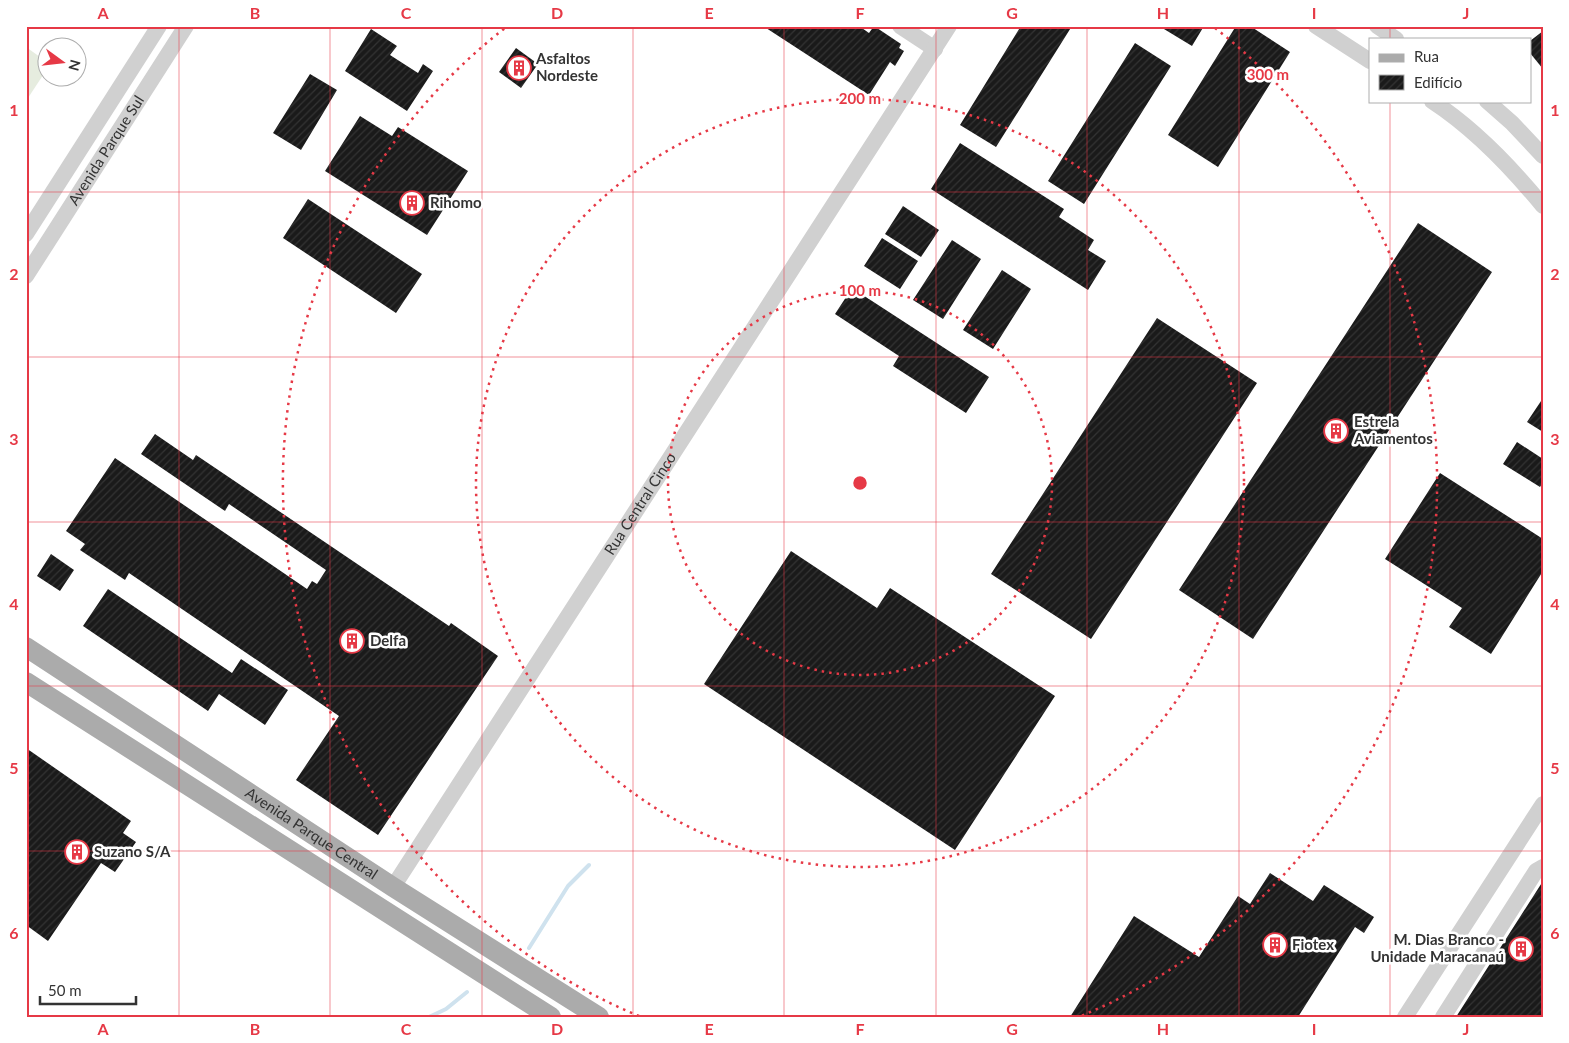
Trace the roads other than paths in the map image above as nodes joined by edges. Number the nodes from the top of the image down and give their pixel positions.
1 (159, 26) edge
2 (186, 26) edge
3 (900, 26) edge
4 (949, 26) edge
5 (1316, 26) edge
6 (1377, 26) edge
7 (1395, 38) edge
8 (935, 48) junction
9 (1369, 60) edge
10 (1433, 102) edge
11 (1488, 102) edge
12 (1543, 156) edge
13 (1543, 206) edge
14 (26, 234) edge
15 (26, 276) edge
16 (26, 647) edge
17 (26, 682) edge
18 (1543, 804) edge
19 (1543, 867) edge
20 (393, 887) junction
21 (551, 1017) edge
22 (599, 1017) edge
23 (1405, 1017) edge
24 (1443, 1017) edge

1 - 14 street, Avenida Parque Sul
2 - 15 street, Avenida Parque Sul
3 - 8 street
4 - 8 street, Rua Central Cinco
5 - 9 street
6 - 7 street
8 - 20 street, Rua Central Cinco
10 - 13 street
11 - 12 street
16 - 20 main road, Avenida Parque Central
17 - 21 main road, Avenida Parque Central
18 - 23 street
19 - 24 street
20 - 22 main road, Avenida Parque Central

